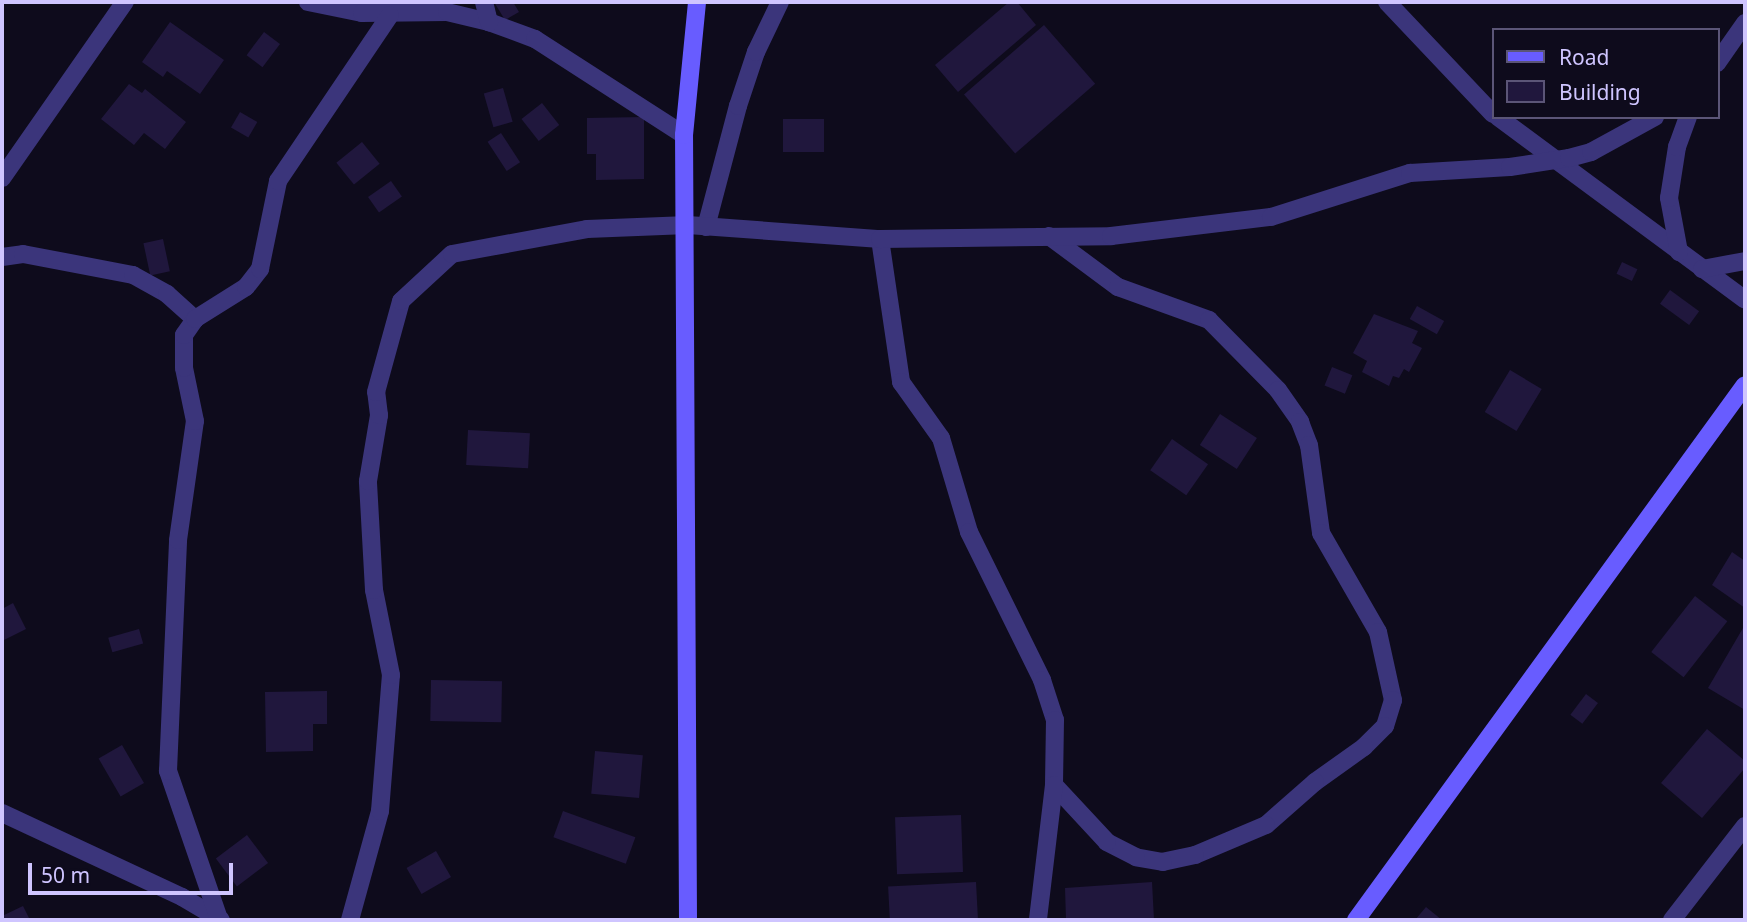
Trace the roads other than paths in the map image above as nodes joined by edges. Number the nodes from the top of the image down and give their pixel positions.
1 (125, 2) edge
2 (307, 2) edge
3 (484, 2) edge
4 (696, 2) edge
5 (780, 2) edge
6 (1387, 2) edge
7 (390, 15) junction
8 (489, 22) junction
9 (1745, 23) edge
10 (1719, 60) edge
11 (1492, 113) edge
12 (1499, 119) edge
13 (1651, 119) edge
14 (1687, 119) edge
15 (684, 135) junction
16 (1548, 159) junction
17 (2, 178) edge
18 (688, 225) junction
19 (706, 227) junction
20 (1049, 236) junction
21 (880, 239) junction
22 (1679, 253) junction
23 (2, 257) edge
24 (1745, 261) edge
25 (1702, 270) junction
26 (1745, 300) edge
27 (195, 319) junction
28 (1745, 386) edge
29 (1054, 785) junction
30 (2, 813) edge
31 (1745, 826) edge
32 (220, 920) edge
33 (350, 920) edge
34 (688, 920) edge
35 (1038, 920) edge
36 (1356, 920) edge
37 (1672, 920) edge

1 - 17 street
2 - 7 street
3 - 8 street
4 - 15 street
5 - 19 street
6 - 11 street
7 - 8 street
7 - 27 street
8 - 15 street
9 - 10 street
12 - 16 street
13 - 16 street
14 - 22 street
15 - 18 street
16 - 20 street
16 - 22 street
18 - 19 street
18 - 33 street
18 - 34 street
19 - 21 street
20 - 21 street
20 - 29 street
21 - 29 street
22 - 25 street
23 - 27 street
24 - 25 street
25 - 26 street
27 - 32 street
28 - 36 street
29 - 35 street
30 - 32 street
31 - 37 street

